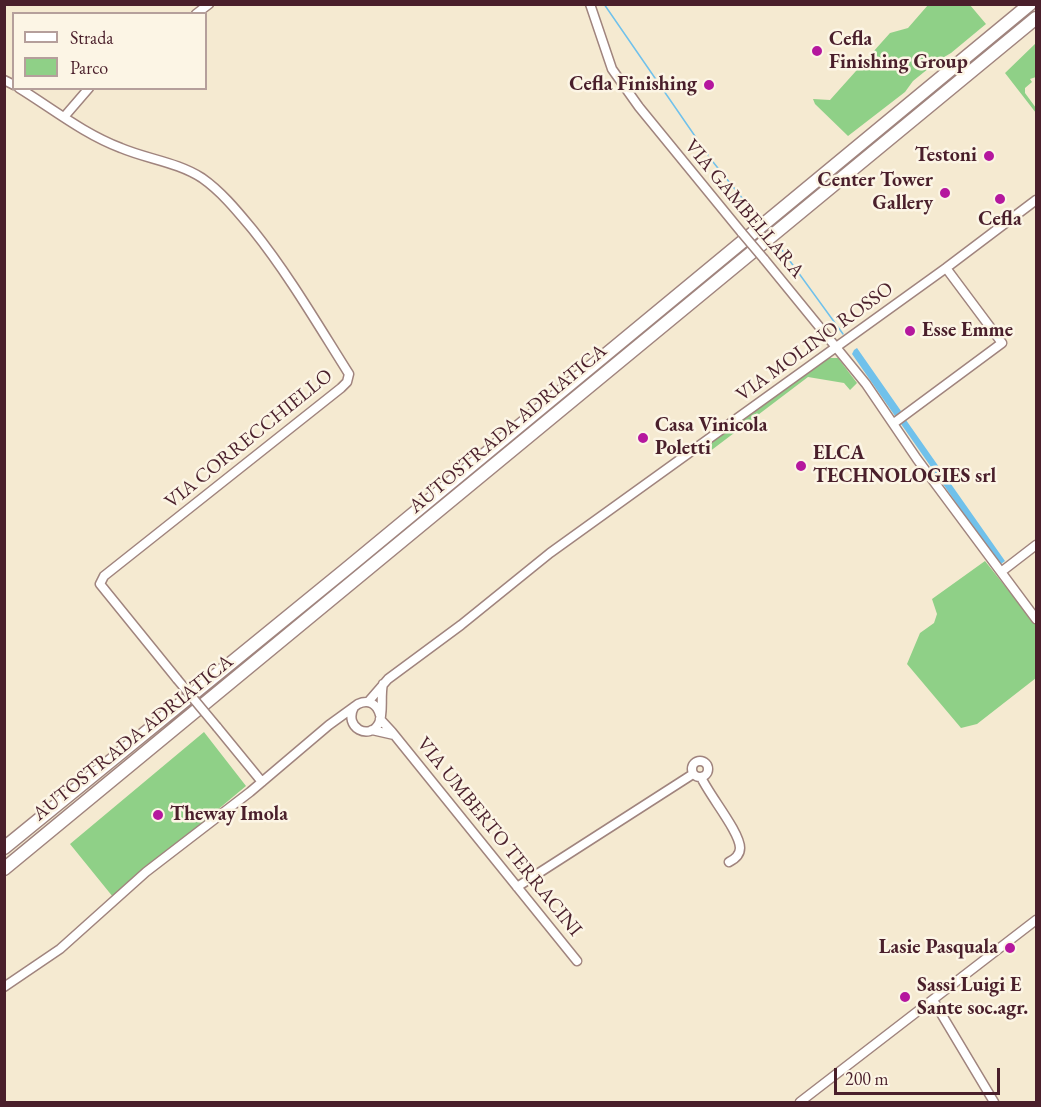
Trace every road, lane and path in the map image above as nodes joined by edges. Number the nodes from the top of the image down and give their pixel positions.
1 (590, 4) edge
2 (1030, 4) edge
3 (1036, 18) edge
4 (22, 90) edge
5 (87, 90) edge
6 (64, 117) junction
7 (1036, 200) edge
8 (946, 268) junction
9 (836, 346) junction
10 (894, 423) junction
11 (1036, 545) edge
12 (1001, 572) junction
13 (1036, 619) edge
14 (383, 684) junction
15 (368, 702) junction
16 (354, 707) junction
17 (380, 717) junction
18 (337, 720) junction
19 (354, 726) junction
20 (372, 730) junction
21 (393, 735) junction
22 (262, 782) junction
23 (4, 848) edge
24 (729, 862) dead end
25 (4, 869) edge
26 (517, 887) junction
27 (1036, 920) edge
28 (577, 961) dead end
29 (4, 987) edge
30 (933, 1000) junction
31 (800, 1102) edge
32 (994, 1102) edge

1 - 9 street, VIA GAMBELLARA, bridge
2 - 23 highway, AUTOSTRADA ADRIATICA
3 - 25 highway, AUTOSTRADA ADRIATICA
4 - 6 street, VIA CORRECCHIELLO
5 - 6 street
6 - 22 street, VIA CORRECCHIELLO, bridge
7 - 8 street, VIA MOLINO ROSSO
8 - 9 street, VIA MOLINO ROSSO
8 - 10 street
9 - 10 street, VIA GAMBELLARA
9 - 14 street, VIA MOLINO ROSSO
10 - 12 street, VIA GAMBELLARA
11 - 12 street
12 - 13 street, VIA GAMBELLARA
14 - 15 street, VIA MOLINO ROSSO
14 - 17 street
15 - 16 street
15 - 17 street
16 - 18 street
16 - 19 street
17 - 20 street
17 - 21 street, VIA UMBERTO TERRACINI
18 - 19 street
18 - 22 street
19 - 20 street
20 - 21 street, VIA UMBERTO TERRACINI
21 - 26 street, VIA UMBERTO TERRACINI
22 - 29 street
24 - 26 street
26 - 28 street, VIA UMBERTO TERRACINI
27 - 30 street
30 - 31 street
30 - 32 street

